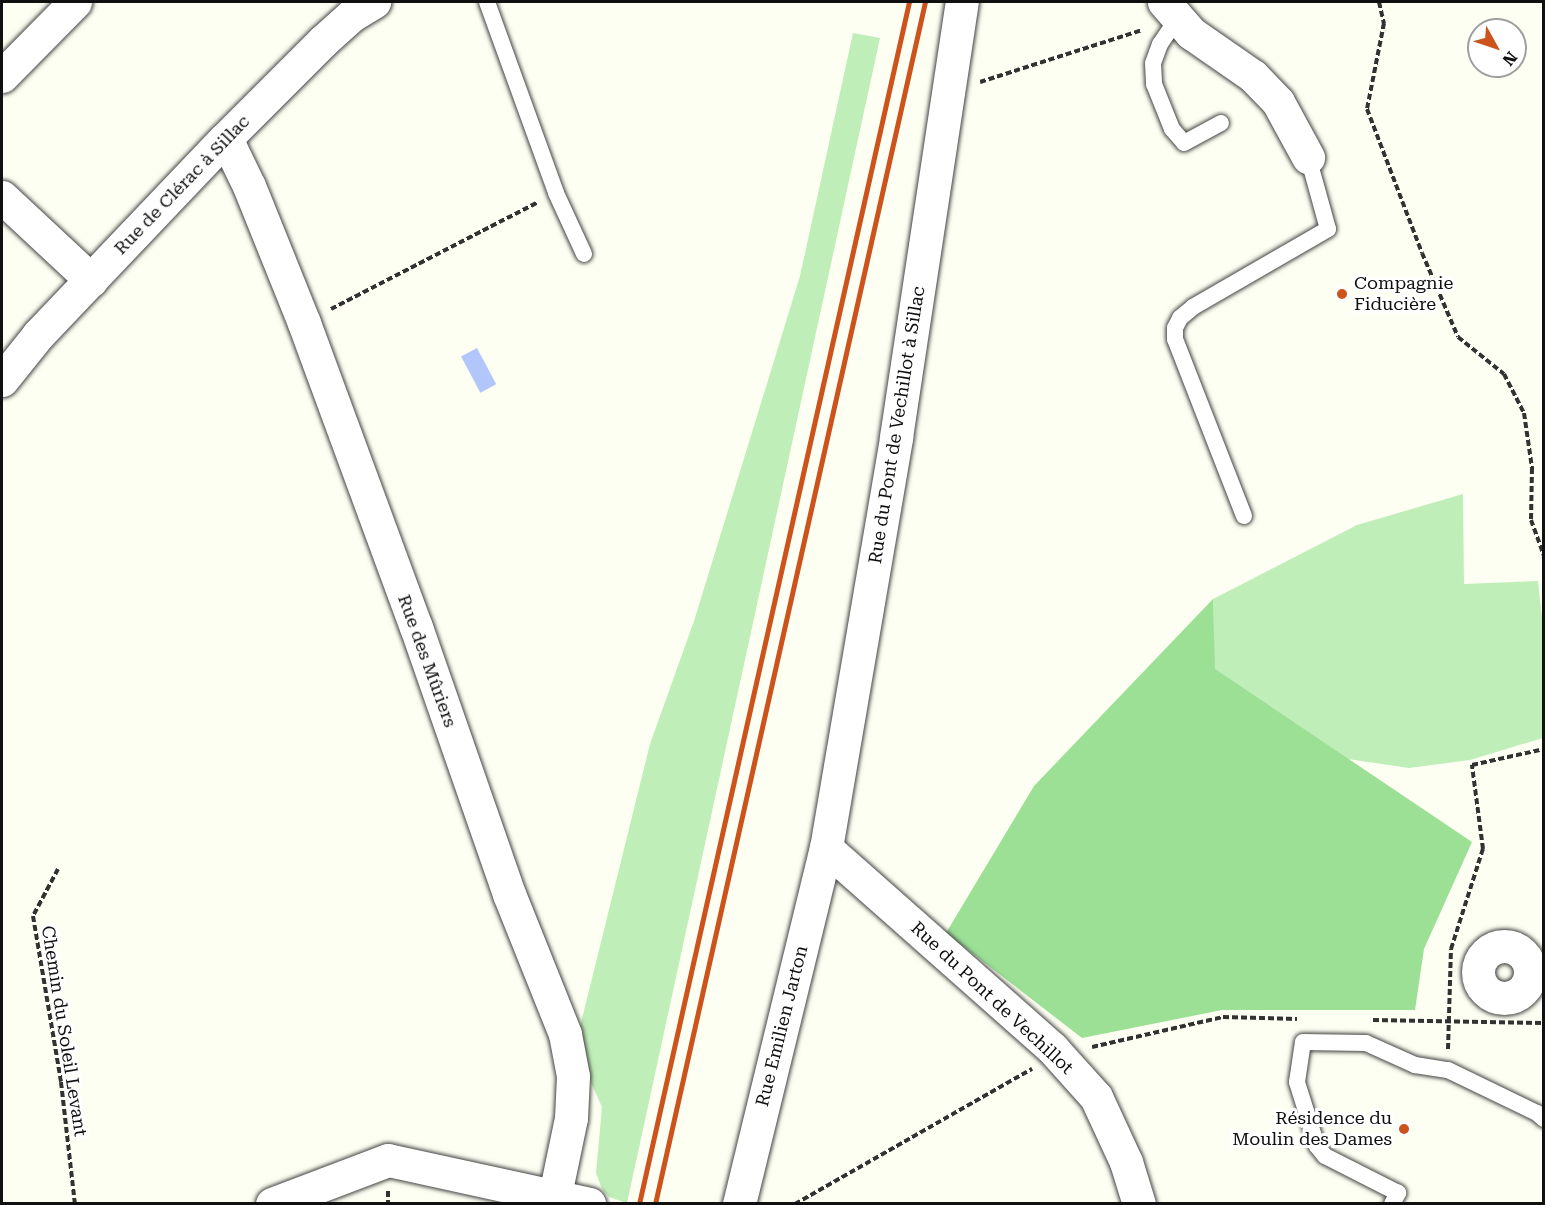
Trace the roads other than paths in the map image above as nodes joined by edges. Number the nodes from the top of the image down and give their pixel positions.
1 (75, 2) edge
2 (374, 2) edge
3 (487, 2) edge
4 (962, 2) edge
5 (1170, 10) edge
6 (2, 76) edge
7 (1221, 123) dead end
8 (224, 140) junction
9 (1308, 157) joint
10 (2, 197) edge
11 (584, 254) dead end
12 (90, 280) junction
13 (2, 380) edge
14 (1244, 516) dead end
15 (826, 848) junction
16 (1544, 1119) edge
17 (1395, 1198) edge
18 (554, 1199) edge
19 (272, 1203) edge
20 (589, 1203) edge
21 (739, 1203) edge
22 (1139, 1203) edge

1 - 6 street
2 - 8 street, Rue de Clérac à Sillac
3 - 11 lane
4 - 15 street, Rue du Pont de Vechillot à Sillac
5 - 7 lane
5 - 9 street
8 - 12 street, Rue de Clérac à Sillac
8 - 18 street, Rue des Mûriers
9 - 14 lane
10 - 12 street
12 - 13 street, Rue de Clérac à Sillac
15 - 21 street, Rue Emilien Jarton
15 - 22 street, Rue du Pont de Vechillot
16 - 17 lane
18 - 19 street
18 - 20 street

